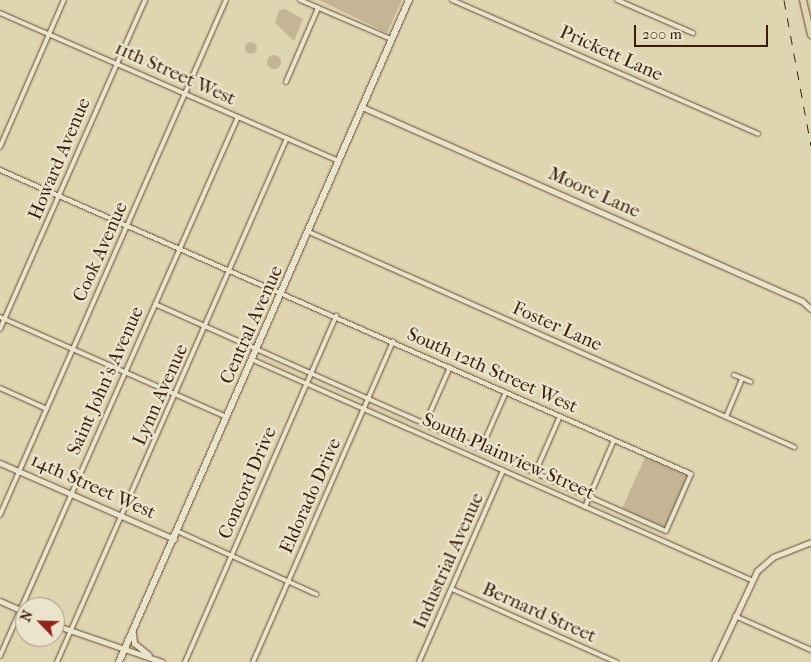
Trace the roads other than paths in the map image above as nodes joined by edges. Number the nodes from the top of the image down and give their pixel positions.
1 (64, 0) edge
2 (145, 0) edge
3 (226, 0) edge
4 (300, 0) edge
5 (409, 0) edge
6 (452, 0) edge
7 (617, 0) edge
8 (804, 0) edge
9 (318, 8) junction
10 (0, 13) edge
11 (693, 33) dead end
12 (50, 34) junction
13 (811, 35) edge
14 (391, 39) junction
15 (116, 64) junction
16 (286, 82) dead end
17 (185, 94) junction
18 (362, 107) junction
19 (238, 117) junction
20 (758, 134) dead end
21 (287, 138) junction
22 (0, 147) edge
23 (339, 161) junction
24 (0, 170) edge
25 (60, 196) junction
26 (127, 226) junction
27 (309, 232) junction
28 (179, 248) junction
29 (231, 270) junction
30 (282, 292) junction
31 (154, 304) junction
32 (811, 309) edge
33 (336, 316) junction
34 (2, 318) edge
35 (206, 327) junction
36 (0, 329) edge
37 (393, 341) junction
38 (73, 350) junction
39 (258, 350) junction
40 (253, 360) junction
41 (450, 367) junction
42 (124, 372) junction
43 (310, 373) junction
44 (734, 375) dead end
45 (742, 379) junction
46 (751, 382) dead end
47 (306, 383) junction
48 (0, 388) edge
49 (506, 392) junction
50 (176, 394) junction
51 (368, 399) junction
52 (47, 408) junction
53 (364, 408) junction
54 (560, 416) junction
55 (228, 417) junction
56 (726, 417) junction
57 (425, 424) junction
58 (614, 440) junction
59 (794, 447) dead end
60 (481, 449) junction
61 (0, 463) edge
62 (503, 470) junction
63 (19, 472) junction
64 (535, 473) junction
65 (72, 494) junction
66 (589, 497) junction
67 (585, 507) junction
68 (0, 515) edge
69 (122, 517) junction
70 (666, 531) joint
71 (177, 532) junction
72 (174, 539) junction
73 (811, 542) edge
74 (232, 556) junction
75 (751, 580) junction
76 (288, 582) junction
77 (452, 589) junction
78 (316, 594) dead end
79 (28, 597) edge
80 (0, 601) edge
81 (15, 608) edge
82 (735, 616) junction
83 (15, 625) edge
84 (134, 629) junction
85 (65, 630) edge
86 (70, 632) junction
87 (124, 650) junction
88 (811, 650) edge
89 (0, 656) edge
90 (153, 658) junction
91 (57, 662) edge
92 (119, 662) edge
93 (162, 662) edge
94 (185, 662) edge
95 (253, 662) edge
96 (419, 662) edge
97 (616, 662) edge
98 (714, 662) edge

1 - 12 street
2 - 15 street, Howard Avenue
3 - 17 street, Cook Avenue
4 - 9 street
5 - 14 main road, Central Avenue
6 - 20 street, Prickett Lane
7 - 11 street
8 - 13 main road
9 - 14 street
9 - 16 street
10 - 12 street, 11th Street West
12 - 15 street, 11th Street West
12 - 22 street
14 - 18 main road, Central Avenue
15 - 17 street, 11th Street West
15 - 25 street, Howard Avenue
17 - 19 street, 11th Street West
17 - 26 street, Cook Avenue
18 - 23 main road, Central Avenue
18 - 32 street, Moore Lane
19 - 21 street, 11th Street West
19 - 28 street, Saint John's Avenue
21 - 23 street, 11th Street West
21 - 29 street, Lynn Avenue
23 - 27 main road, Central Avenue
24 - 25 street, South 12th Street West
25 - 26 street, South 12th Street West
25 - 34 street, Howard Avenue
26 - 28 street, South 12th Street West
26 - 38 street, Cook Avenue
27 - 30 main road, Central Avenue
27 - 56 street, Foster Lane
28 - 29 street, South 12th Street West
28 - 31 street, Saint John's Avenue
29 - 30 street, South 12th Street West
29 - 35 street, Lynn Avenue
30 - 33 street, South 12th Street West
30 - 39 main road, Central Avenue
31 - 35 street, South Plainview Street
31 - 42 street, Saint John's Avenue
33 - 37 street, South 12th Street West
33 - 43 street, Concord Drive
34 - 36 street, Howard Avenue
34 - 38 street
35 - 39 street, South Plainview Street
35 - 50 street, Lynn Avenue
37 - 41 street, South 12th Street West
37 - 51 street, Eldorado Drive
38 - 42 street
38 - 52 street, Cook Avenue
39 - 40 main road, Central Avenue
39 - 43 street, South Plainview Street
40 - 47 street, South Plainview Street
40 - 55 main road, Central Avenue
41 - 49 street, South 12th Street West
41 - 57 street
42 - 50 street
42 - 65 street, Saint John's Avenue
43 - 47 street, Concord Drive
43 - 51 street, South Plainview Street
44 - 45 street
45 - 46 street
45 - 56 street
47 - 53 street, South Plainview Street
47 - 74 street, Concord Drive
48 - 52 street
49 - 54 street, South 12th Street West
49 - 60 street
50 - 55 street
50 - 69 street, Lynn Avenue
51 - 53 street, Eldorado Drive
51 - 57 street, South Plainview Street
52 - 63 street, Cook Avenue
53 - 62 street, South Plainview Street
53 - 76 street, Eldorado Drive
54 - 58 street, South 12th Street West
54 - 64 street
55 - 71 main road, Central Avenue
56 - 59 street, Foster Lane
57 - 60 street, South Plainview Street
58 - 66 street
58 - 70 street, South 12th Street West
60 - 64 street, South Plainview Street
61 - 63 street, 14th Street West
62 - 67 street, South Plainview Street
62 - 77 street, Industrial Avenue
63 - 65 street, 14th Street West
63 - 68 street, Cook Avenue
64 - 66 street, South Plainview Street
65 - 69 street, 14th Street West
65 - 79 street, Saint John's Avenue
66 - 67 street
66 - 70 street, South Plainview Street
67 - 75 street, South Plainview Street
69 - 72 street, 14th Street West
69 - 86 street, Lynn Avenue
71 - 72 main road, Central Avenue
71 - 74 street
72 - 84 main road, Central Avenue
73 - 75 street
74 - 76 street
74 - 94 street, Concord Drive
75 - 82 street
76 - 78 street
76 - 95 street, Eldorado Drive
77 - 96 street, Industrial Avenue
77 - 97 street, Bernard Street
80 - 81 street
82 - 88 street
82 - 98 street
83 - 89 street, Saint John's Avenue
84 - 87 main road, Central Avenue
84 - 90 street
85 - 86 street
86 - 87 street
86 - 91 street, Lynn Avenue
87 - 90 street
87 - 92 main road, Central Avenue
90 - 93 street

